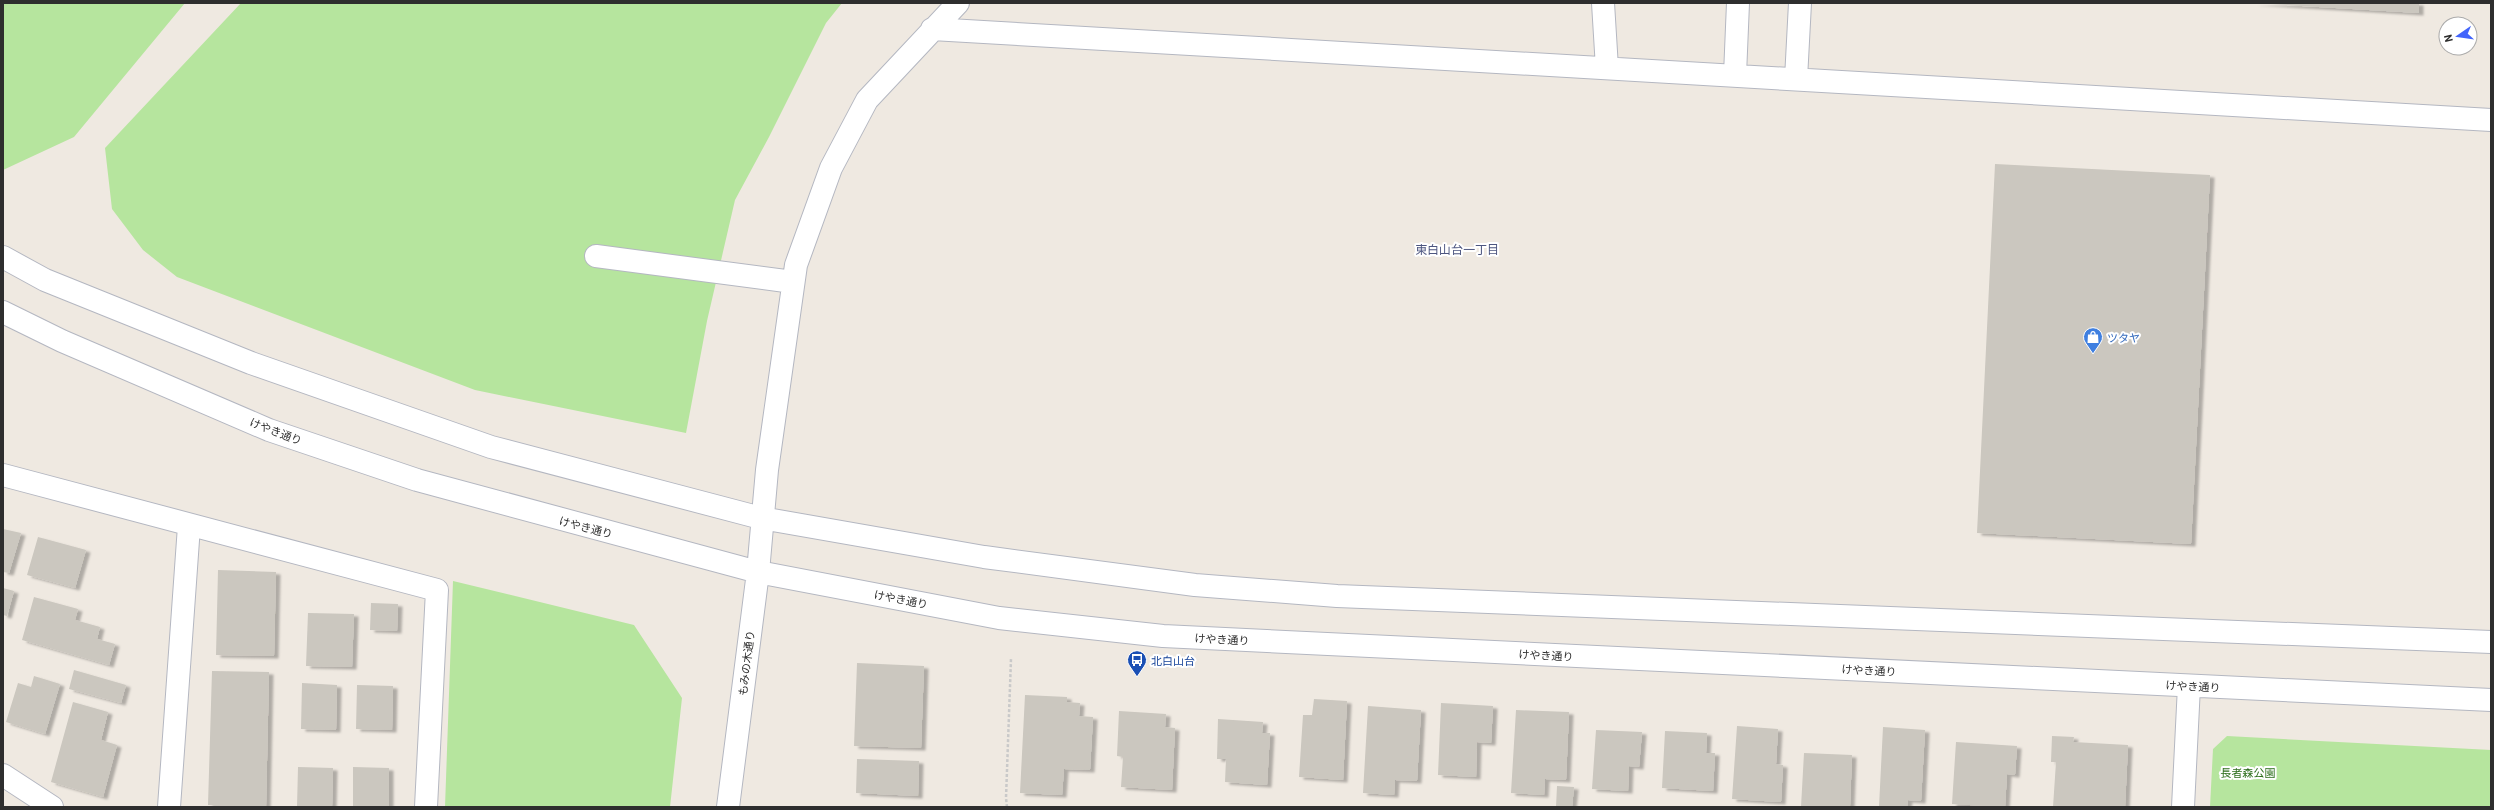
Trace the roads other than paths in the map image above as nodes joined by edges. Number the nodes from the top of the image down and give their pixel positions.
1 (958, 3) edge
2 (1603, 3) edge
3 (1738, 3) edge
4 (1800, 3) edge
5 (932, 29) junction
6 (1607, 68) junction
7 (1735, 76) junction
8 (1796, 79) junction
9 (2491, 120) edge
10 (596, 256) dead end
11 (3, 257) edge
12 (793, 282) junction
13 (3, 312) edge
14 (3, 475) edge
15 (761, 518) junction
16 (189, 526) junction
17 (758, 572) junction
18 (2491, 642) edge
19 (2189, 686) junction
20 (2491, 700) edge
21 (3, 775) edge
22 (52, 807) edge
23 (169, 807) edge
24 (426, 807) edge
25 (728, 807) edge
26 (2183, 807) edge

1 - 5 street, もみの木通り
2 - 6 street
3 - 7 street
4 - 8 street
5 - 6 street
5 - 12 street, もみの木通り
6 - 7 street
7 - 8 street
8 - 9 street
10 - 12 street
11 - 15 street
12 - 15 street, もみの木通り
13 - 17 street, けやき通り
14 - 16 street
15 - 17 street, もみの木通り
15 - 18 street
16 - 23 street
16 - 24 street
17 - 19 street, けやき通り
17 - 25 street, もみの木通り
19 - 20 street, けやき通り
19 - 26 street
21 - 22 street

